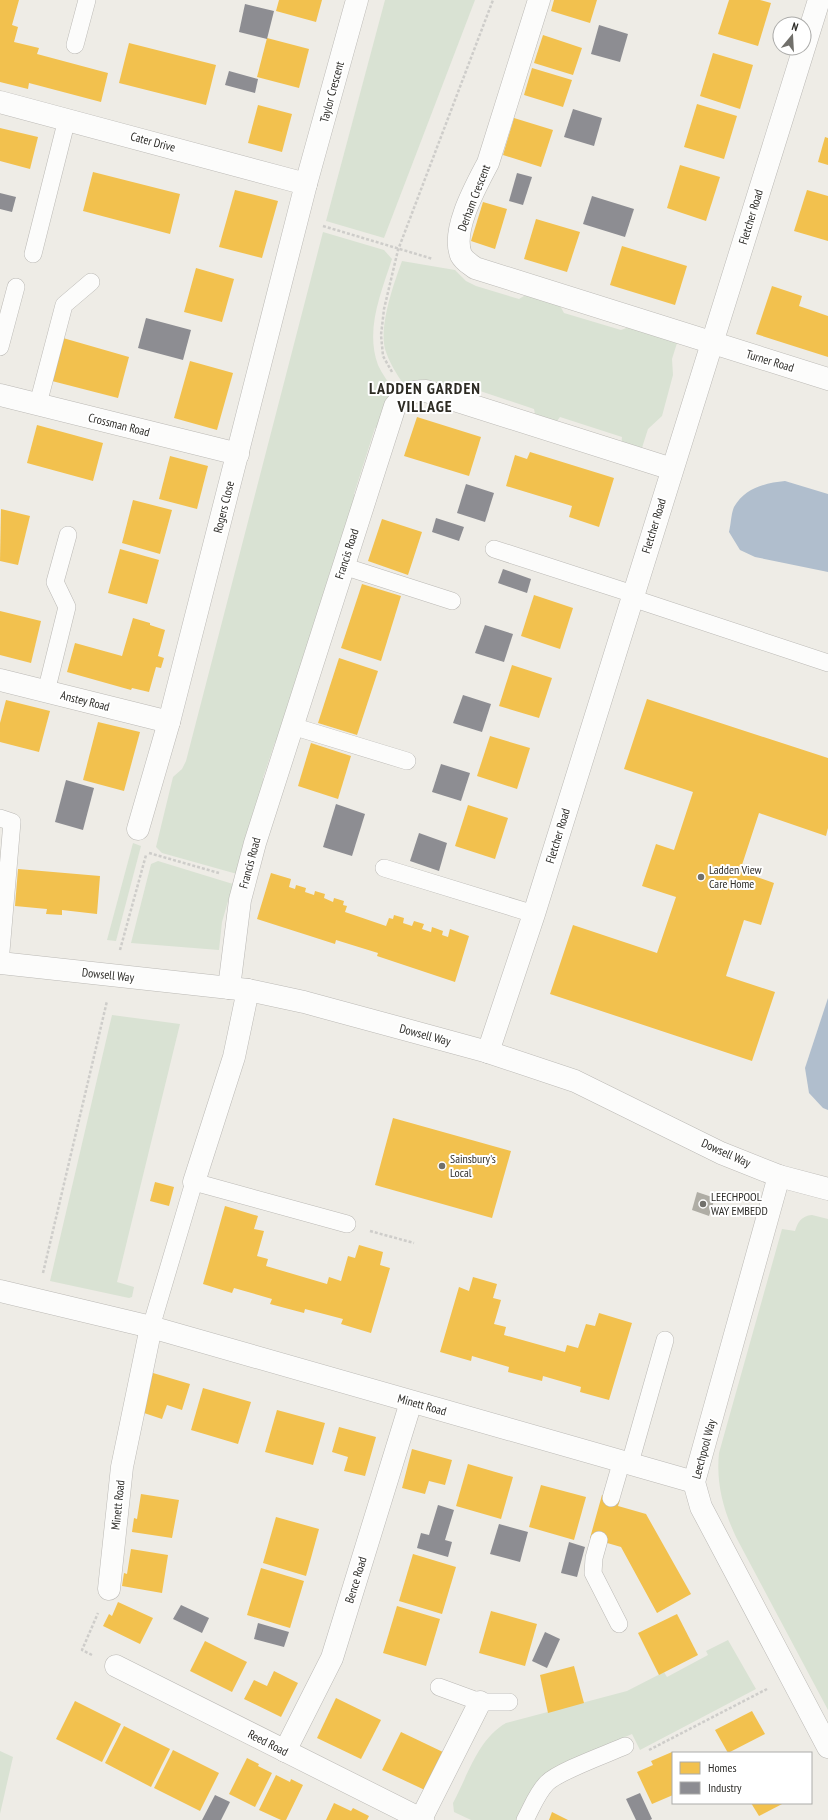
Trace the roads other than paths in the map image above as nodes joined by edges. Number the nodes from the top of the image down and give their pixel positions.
1 (87, 0) edge
2 (357, 0) edge
3 (539, 0) edge
4 (819, 0) edge
5 (75, 45) dead end
6 (0, 102) edge
7 (67, 119) junction
8 (306, 184) junction
9 (32, 254) dead end
10 (91, 282) dead end
11 (16, 287) dead end
12 (712, 343) junction
13 (0, 347) edge
14 (828, 379) edge
15 (0, 395) edge
16 (38, 404) junction
17 (238, 454) junction
18 (672, 469) junction
19 (68, 535) dead end
20 (494, 548) dead end
21 (344, 566) junction
22 (632, 596) junction
23 (452, 601) dead end
24 (828, 663) edge
25 (0, 680) edge
26 (46, 692) junction
27 (169, 722) junction
28 (292, 726) junction
29 (407, 761) dead end
30 (0, 818) edge
31 (138, 828) dead end
32 (384, 868) dead end
33 (534, 914) junction
34 (0, 963) edge
35 (239, 989) junction
36 (488, 1052) junction
37 (779, 1176) junction
38 (194, 1182) junction
39 (828, 1189) edge
40 (347, 1224) road end
41 (0, 1291) edge
42 (151, 1327) junction
43 (665, 1340) dead end
44 (411, 1402) junction
45 (626, 1462) junction
46 (694, 1482) junction
47 (611, 1498) dead end
48 (599, 1540) dead end
49 (109, 1589) road end
50 (619, 1624) dead end
51 (116, 1666) road end
52 (438, 1687) dead end
53 (480, 1702) junction
54 (509, 1702) dead end
55 (625, 1746) road end
56 (828, 1748) edge
57 (285, 1751) junction
58 (422, 1819) edge
59 (525, 1820) edge

1 - 5 lane
2 - 8 street, Taylor Crescent
3 - 12 street, Derham Crescent
4 - 12 street, Fletcher Road
6 - 7 street, Cater Drive
7 - 8 street, Cater Drive
7 - 9 lane
8 - 17 street, Rogers Close
10 - 16 lane
11 - 13 lane
12 - 14 street, Turner Road
12 - 18 street, Fletcher Road
15 - 16 street, Crossman Road
16 - 17 street, Crossman Road
17 - 27 street, Rogers Close
18 - 21 street, Francis Road
18 - 22 street, Fletcher Road
19 - 26 lane
20 - 22 lane
21 - 23 lane
21 - 28 street, Francis Road
22 - 24 lane
22 - 33 street, Fletcher Road
25 - 26 street, Anstey Road
26 - 27 street, Anstey Road
27 - 31 street, Rogers Close
28 - 29 lane
28 - 35 street, Francis Road
30 - 34 lane
32 - 33 lane
33 - 36 street, Fletcher Road
34 - 35 street, Dowsell Way
35 - 36 street, Dowsell Way
35 - 38 street, Francis Road
36 - 37 street, Dowsell Way
37 - 39 street, Dowsell Way
37 - 46 street, Leechpool Way
38 - 40 lane
38 - 42 lane, Minett Road
41 - 42 street, Minett Road
42 - 44 street, Minett Road
42 - 49 street, Minett Road
43 - 45 lane
44 - 45 street, Minett Road
44 - 57 street, Bence Road
45 - 46 street, Minett Road
45 - 47 lane
46 - 56 street, Leechpool Way
48 - 50 lane
51 - 57 street, Reed Road
52 - 53 lane
53 - 54 lane
53 - 58 street, Reed Road
55 - 59 lane
57 - 58 street, Reed Road

